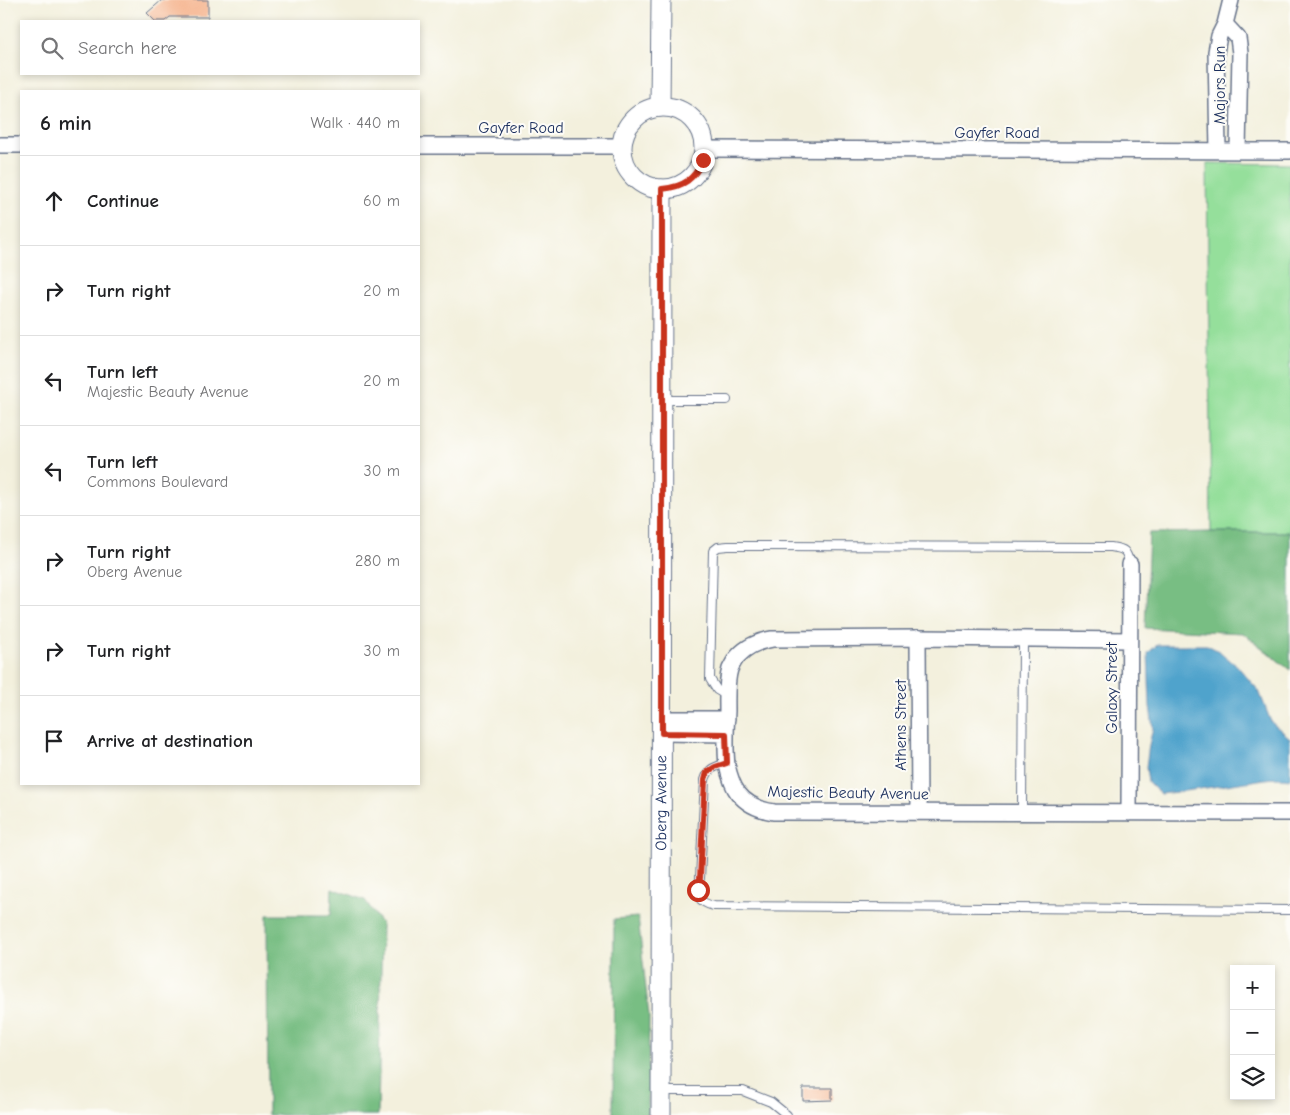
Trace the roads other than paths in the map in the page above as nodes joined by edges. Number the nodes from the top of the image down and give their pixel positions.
1 (661, 0) edge
2 (1231, 0) edge
3 (1225, 24) junction
4 (660, 107) junction
5 (0, 145) edge
6 (20, 145) edge
7 (420, 146) edge
8 (622, 146) junction
9 (704, 149) junction
10 (1218, 150) junction
11 (1238, 150) junction
12 (1290, 151) edge
13 (662, 189) junction
14 (662, 400) junction
15 (727, 400) dead end
16 (1130, 564) joint
17 (918, 638) junction
18 (1024, 639) junction
19 (1129, 640) junction
20 (727, 696) junction
21 (662, 726) junction
22 (727, 726) junction
23 (727, 763) junction
24 (919, 812) junction
25 (1022, 813) junction
26 (1129, 813) junction
27 (1290, 813) edge
28 (1290, 910) edge
29 (661, 1092) junction
30 (661, 1115) edge
31 (787, 1115) edge

1 - 4 street
2 - 3 street, Majors Run
3 - 10 street, Majors Run
3 - 11 street, Majors Run
4 - 8 street
4 - 9 street
5 - 6 street
7 - 8 street, Gayfer Road
8 - 13 street
9 - 10 street, Gayfer Road
9 - 13 street
10 - 11 street, Gayfer Road
11 - 12 street, Gayfer Road
13 - 14 street, Oberg Avenue
14 - 15 lane
14 - 21 street, Oberg Avenue
16 - 19 street, Galaxy Street
16 - 20 lane
17 - 18 street, Majestic Beauty Avenue
17 - 20 street, Majestic Beauty Avenue
17 - 24 street, Athens Street
18 - 19 street, Majestic Beauty Avenue
18 - 25 lane
19 - 26 street, Galaxy Street
20 - 22 street, Majestic Beauty Avenue
21 - 22 street
21 - 29 street, Oberg Avenue
22 - 23 street, Majestic Beauty Avenue
23 - 24 street, Majestic Beauty Avenue
23 - 28 lane
24 - 25 street, Majestic Beauty Avenue
25 - 26 street, Majestic Beauty Avenue
26 - 27 street, Majestic Beauty Avenue
29 - 30 street, Oberg Avenue
29 - 31 lane

